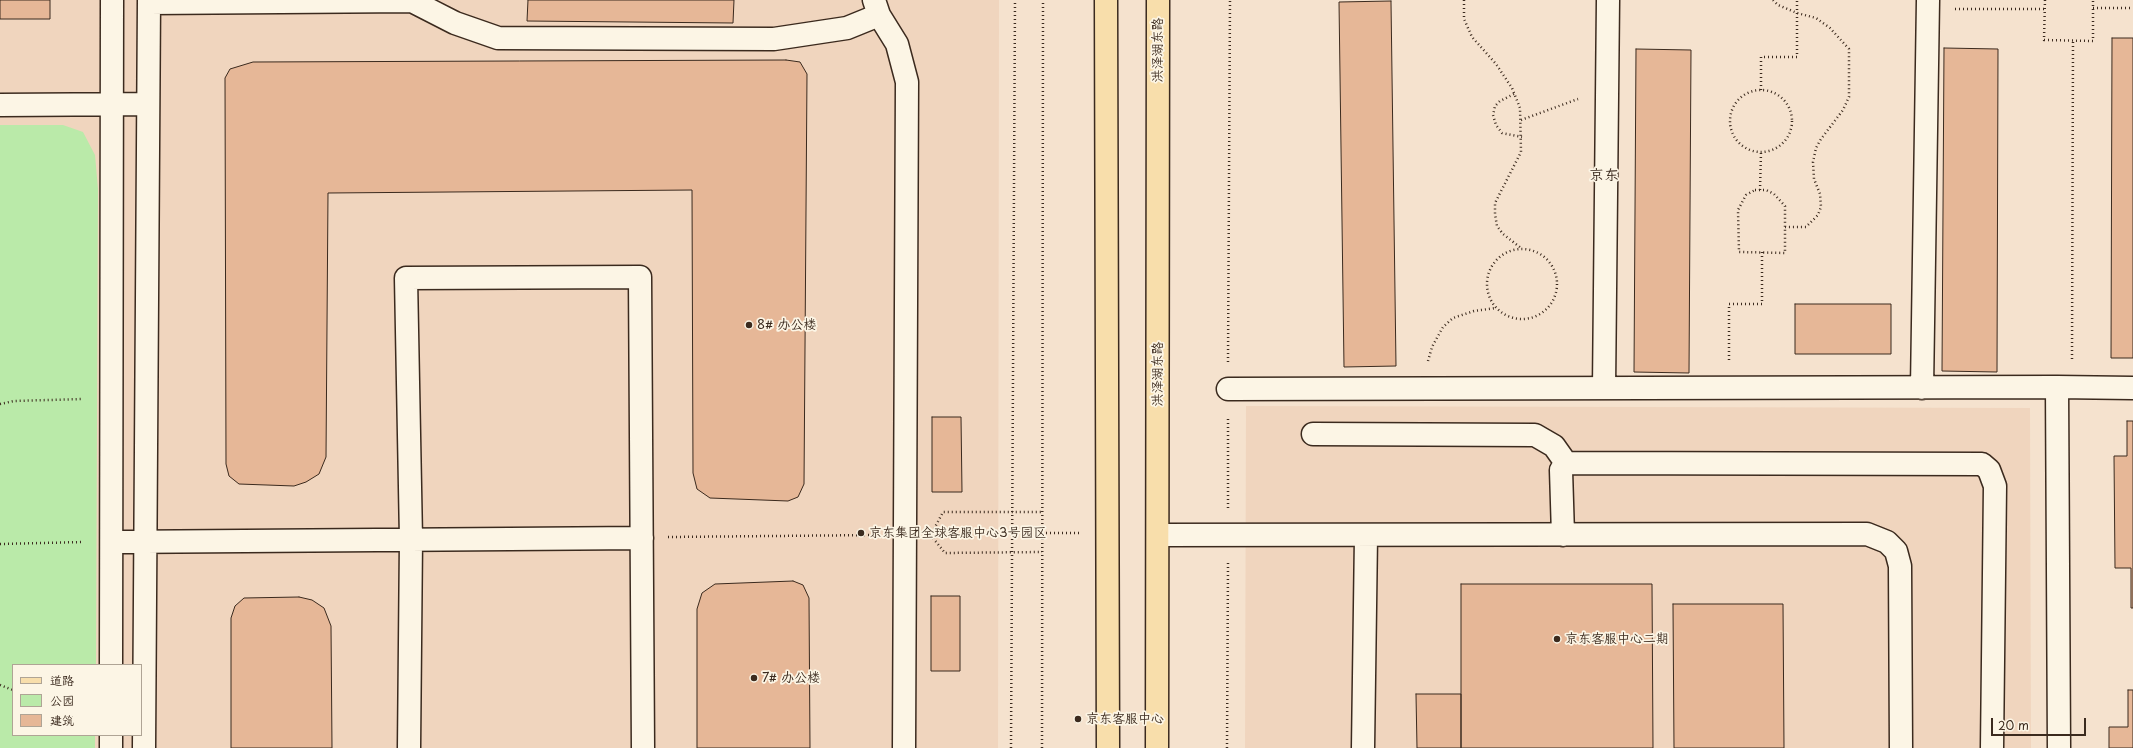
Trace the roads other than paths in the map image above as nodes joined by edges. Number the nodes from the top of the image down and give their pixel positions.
1 (112, 0) edge
2 (1106, 0) edge
3 (1158, 0) edge
4 (1608, 0) edge
5 (148, 1) edge
6 (1928, 4) edge
7 (876, 7) edge
8 (112, 104) junction
9 (148, 104) junction
10 (0, 105) edge
11 (1604, 388) junction
12 (1922, 388) junction
13 (2065, 388) junction
14 (2133, 388) edge
15 (1228, 389) dead end
16 (1313, 434) dead end
17 (1566, 463) junction
18 (1158, 535) junction
19 (1562, 535) junction
20 (1366, 536) junction
21 (642, 538) junction
22 (411, 539) junction
23 (145, 541) junction
24 (112, 542) junction
25 (111, 664) edge
26 (111, 736) edge
27 (111, 748) edge
28 (144, 748) edge
29 (409, 748) edge
30 (643, 748) edge
31 (904, 748) edge
32 (1108, 748) edge
33 (1157, 748) edge
34 (1363, 748) edge
35 (1901, 748) edge
36 (1992, 748) edge
37 (2059, 748) edge

1 - 8 lane
2 - 32 main road
3 - 18 main road, 洪泽湖东路
4 - 11 lane
5 - 7 lane
5 - 9 lane
6 - 12 lane
7 - 31 lane
8 - 9 lane
8 - 10 lane
8 - 24 lane
9 - 23 lane
11 - 12 lane
11 - 15 lane
12 - 13 lane
13 - 14 lane
13 - 37 lane
16 - 17 lane
17 - 19 lane
17 - 36 lane
18 - 20 lane
18 - 33 main road, 洪泽湖东路
19 - 20 lane
19 - 35 lane
20 - 34 lane
21 - 22 lane
21 - 22 lane
21 - 30 lane
22 - 23 lane
22 - 29 lane
23 - 24 lane
23 - 28 lane
24 - 25 lane
26 - 27 lane

